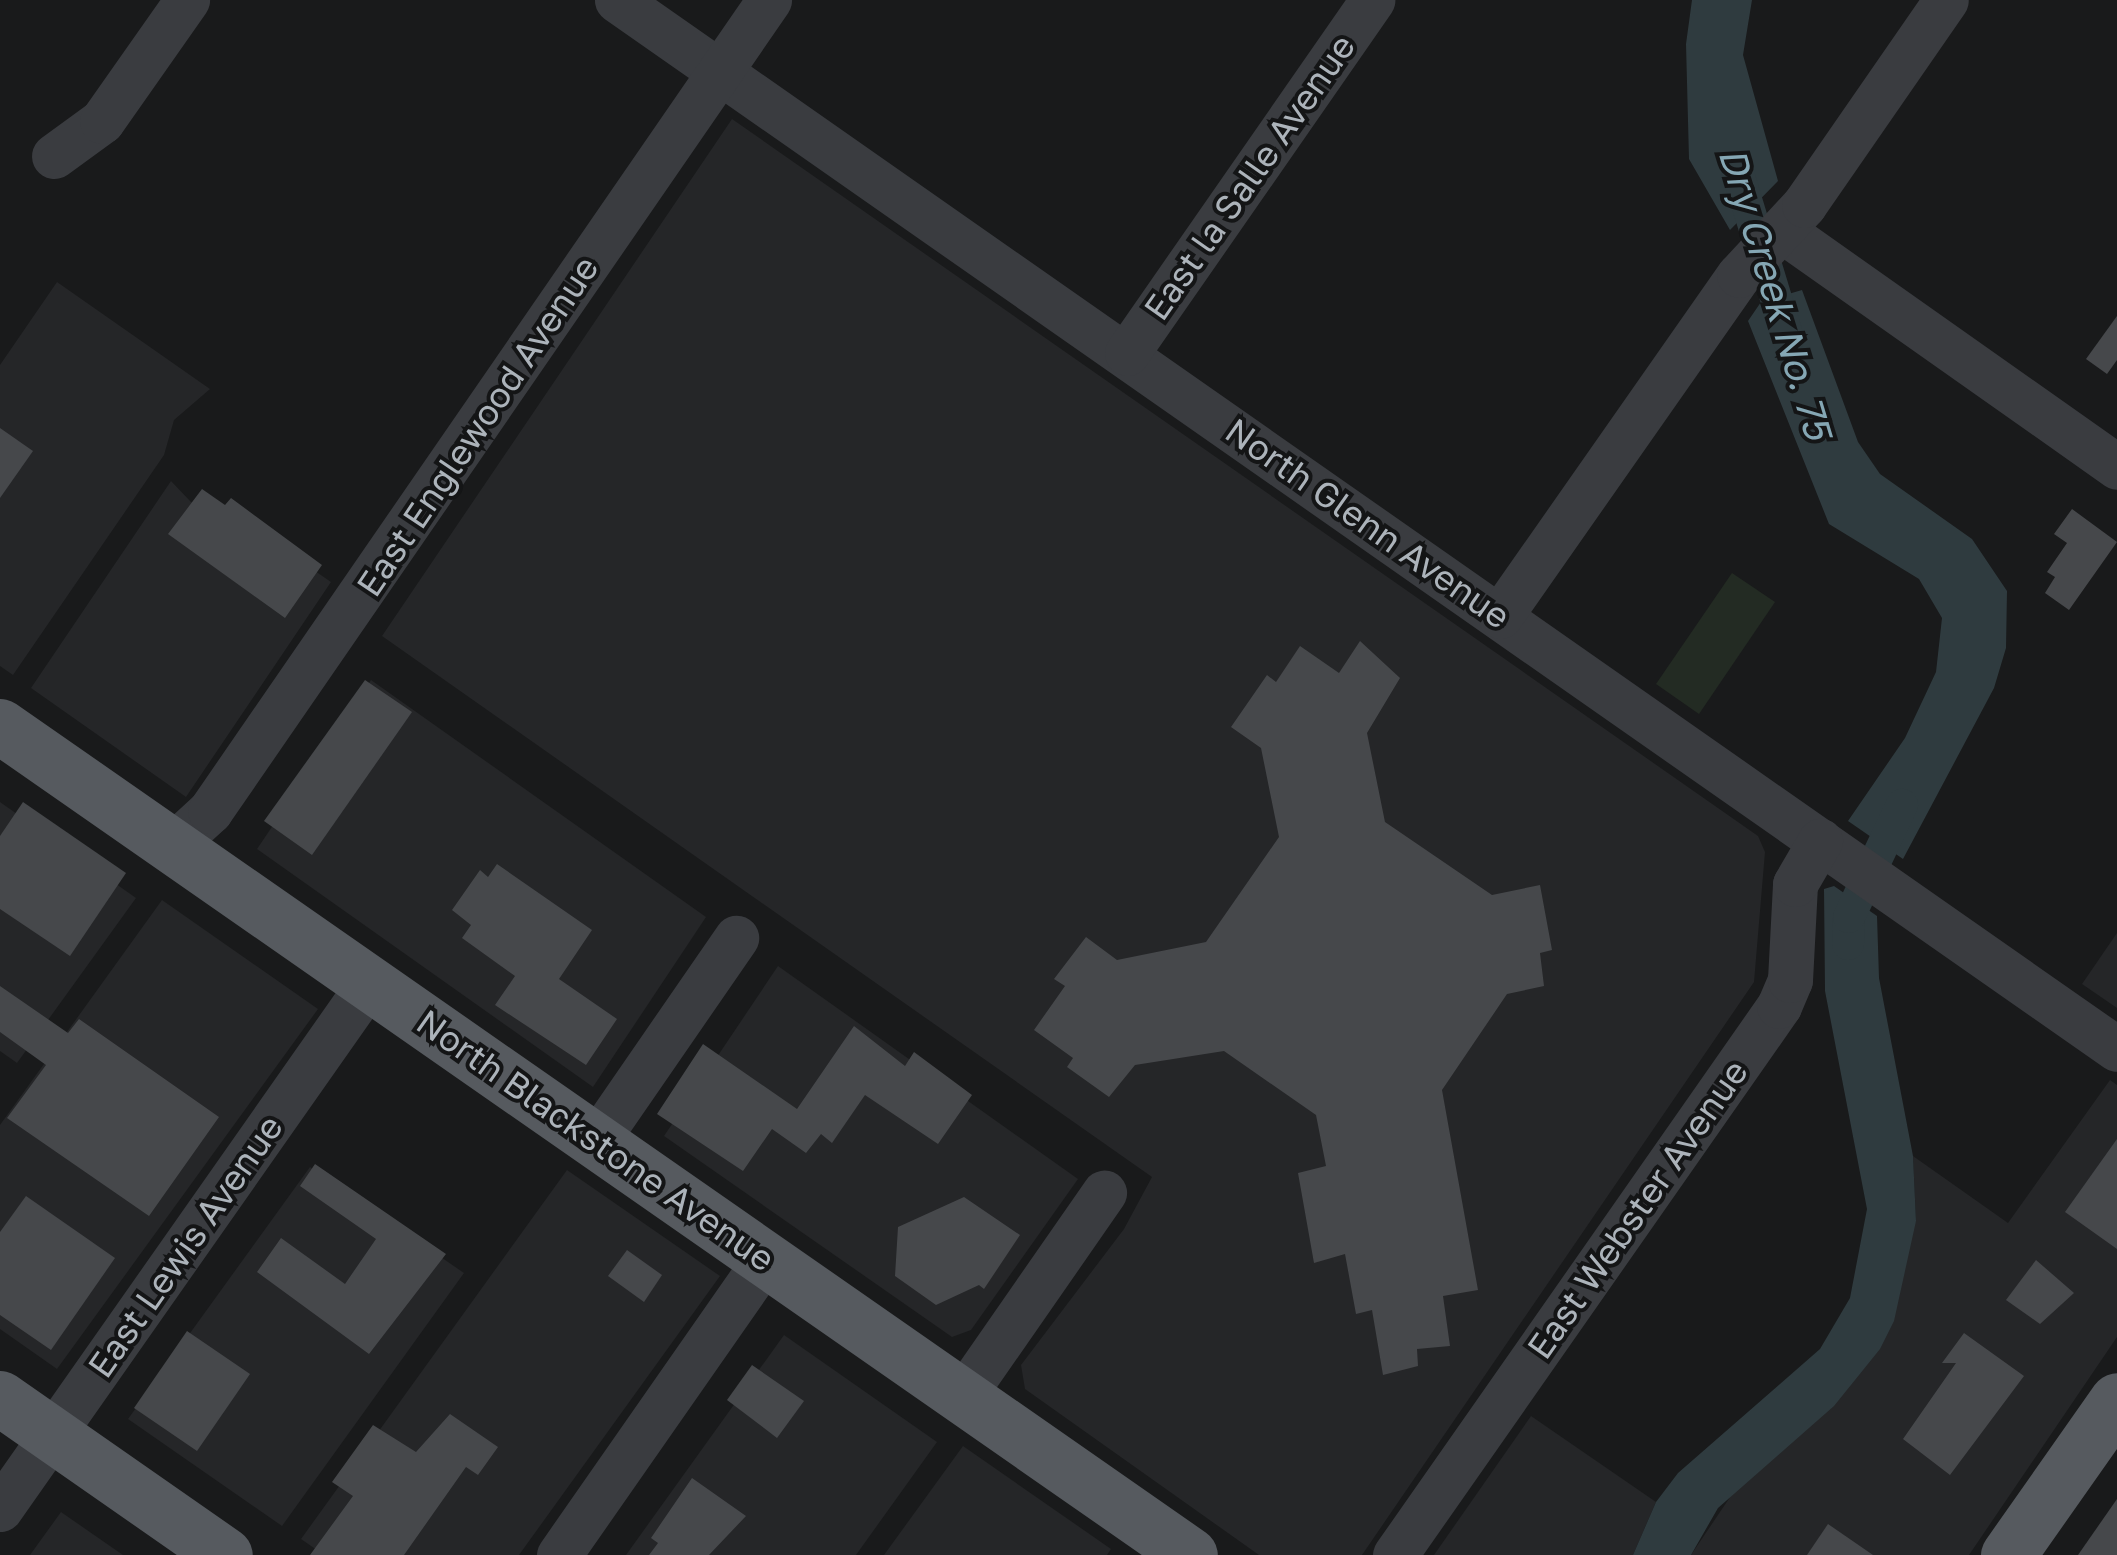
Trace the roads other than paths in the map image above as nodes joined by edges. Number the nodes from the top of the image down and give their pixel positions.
1 (186, 0) edge
2 (617, 0) edge
3 (769, 0) edge
4 (1372, 0) edge
5 (1946, 0) edge
6 (720, 72) junction
7 (54, 156) dead end
8 (1771, 243) junction
9 (1126, 353) junction
10 (2117, 467) edge
11 (1500, 616) junction
12 (0, 726) edge
13 (174, 844) junction
14 (1851, 863) junction
15 (736, 938) dead end
16 (370, 982) junction
17 (2117, 1048) edge
18 (596, 1140) junction
19 (1104, 1192) dead end
20 (766, 1258) junction
21 (962, 1397) junction
22 (0, 1398) edge
23 (2117, 1400) edge
24 (52, 1435) junction
25 (0, 1510) edge
26 (1161, 1547) edge
27 (225, 1555) edge
28 (558, 1555) edge
29 (1395, 1555) edge
30 (2008, 1555) edge

1 - 7 street
2 - 6 street, North Glenn Avenue
3 - 6 street, East Englewood Avenue
4 - 9 street, East la Salle Avenue
5 - 8 street
6 - 9 street, North Glenn Avenue
6 - 13 street, East Englewood Avenue
8 - 10 street
8 - 11 street
9 - 11 street, North Glenn Avenue
11 - 14 street, North Glenn Avenue
12 - 13 main road, North Blackstone Avenue
13 - 16 main road, North Blackstone Avenue
14 - 17 street, North Glenn Avenue
14 - 29 street, East Webster Avenue
15 - 18 street
16 - 18 main road, North Blackstone Avenue
16 - 24 street, East Lewis Avenue
18 - 20 main road, North Blackstone Avenue
19 - 21 street
20 - 21 main road, North Blackstone Avenue
20 - 28 street
21 - 26 main road, North Blackstone Avenue
22 - 24 main road
23 - 30 main road
24 - 25 street, East Lewis Avenue
24 - 27 main road

